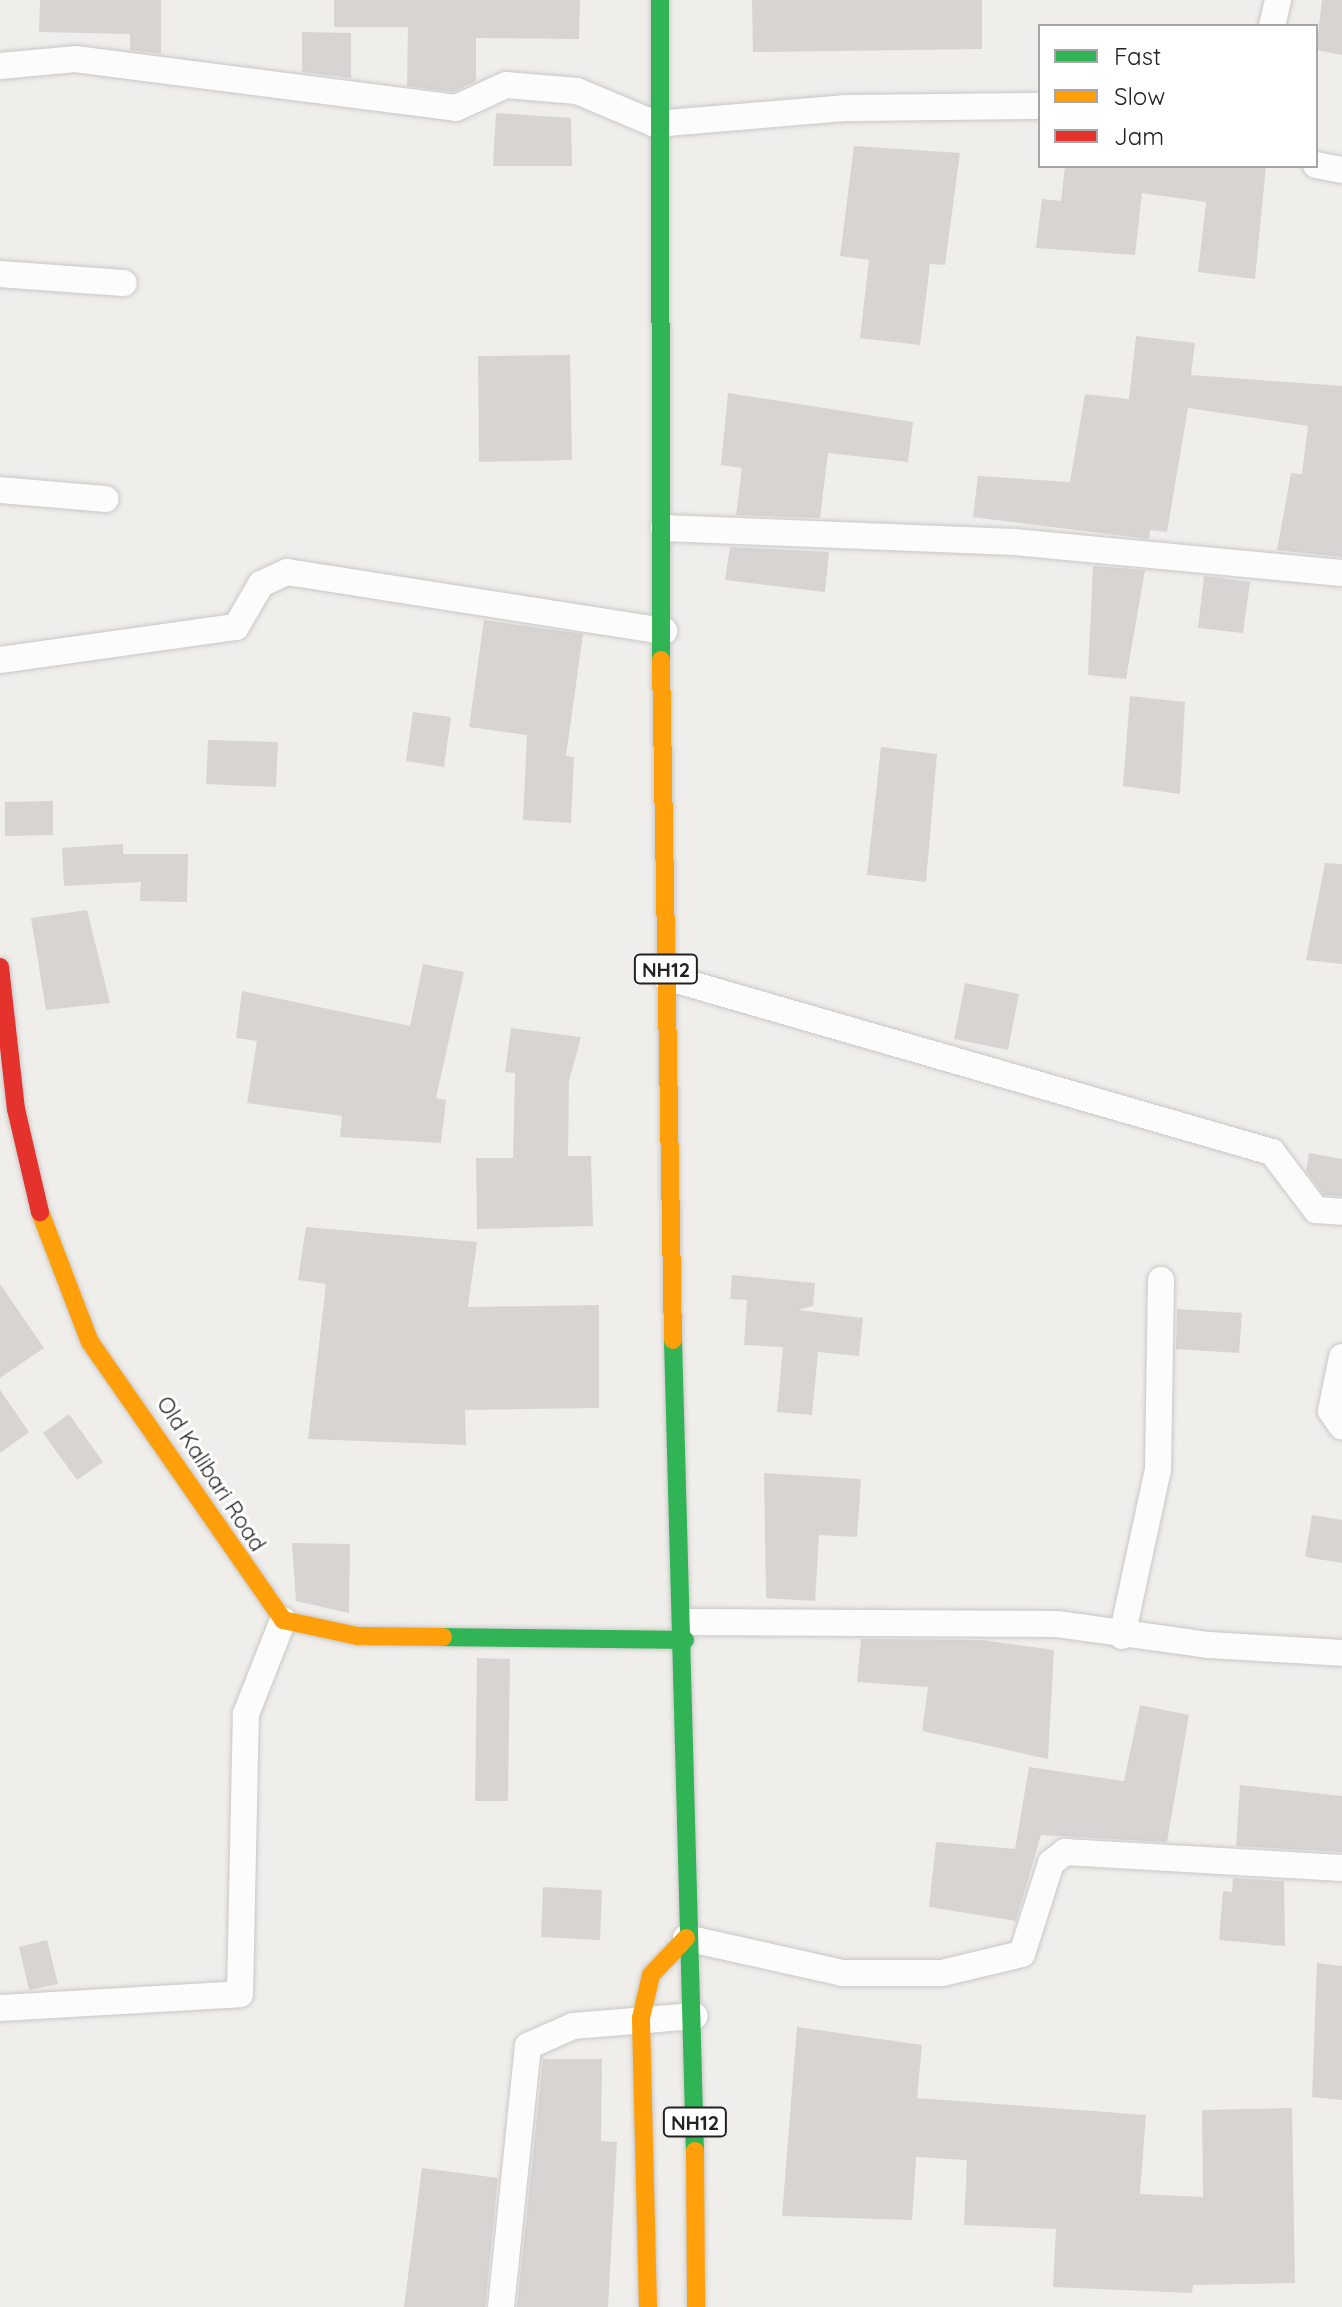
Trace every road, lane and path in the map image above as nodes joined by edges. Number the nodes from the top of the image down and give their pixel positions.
1 (660, 0) edge
2 (1278, 0) edge
3 (1272, 24) edge
4 (0, 66) edge
5 (1038, 106) edge
6 (655, 124) junction
7 (1318, 165) edge
8 (1342, 170) edge
9 (0, 274) edge
10 (124, 283) dead end
11 (0, 490) edge
12 (106, 499) dead end
13 (664, 528) junction
14 (1342, 573) edge
15 (664, 631) junction
16 (0, 660) edge
17 (0, 967) edge
18 (666, 977) junction
19 (1342, 1212) edge
20 (1161, 1280) dead end
21 (1342, 1357) edge
22 (1342, 1427) edge
23 (283, 1620) junction
24 (685, 1631) junction
25 (1122, 1636) junction
26 (1342, 1653) edge
27 (1342, 1868) edge
28 (686, 1938) junction
29 (0, 2008) edge
30 (695, 2016) junction
31 (641, 2018) junction
32 (501, 2307) edge
33 (648, 2307) edge
34 (696, 2307) edge

1 - 6 main road, NH12
2 - 3 street
4 - 6 street
5 - 6 street
6 - 13 main road, NH12
7 - 8 street
9 - 10 street
11 - 12 street
13 - 14 street
13 - 15 main road, NH12
15 - 16 street
15 - 18 main road, NH12
17 - 23 main road, Old Kalibari Road
18 - 19 street
18 - 24 main road, NH12
20 - 25 street
21 - 22 street
23 - 24 main road
23 - 29 street
24 - 25 street
24 - 28 main road, NH12
25 - 26 street
27 - 28 street
28 - 30 main road, NH12
28 - 31 main road
30 - 31 street
30 - 34 main road, NH12
31 - 32 street
31 - 33 main road

